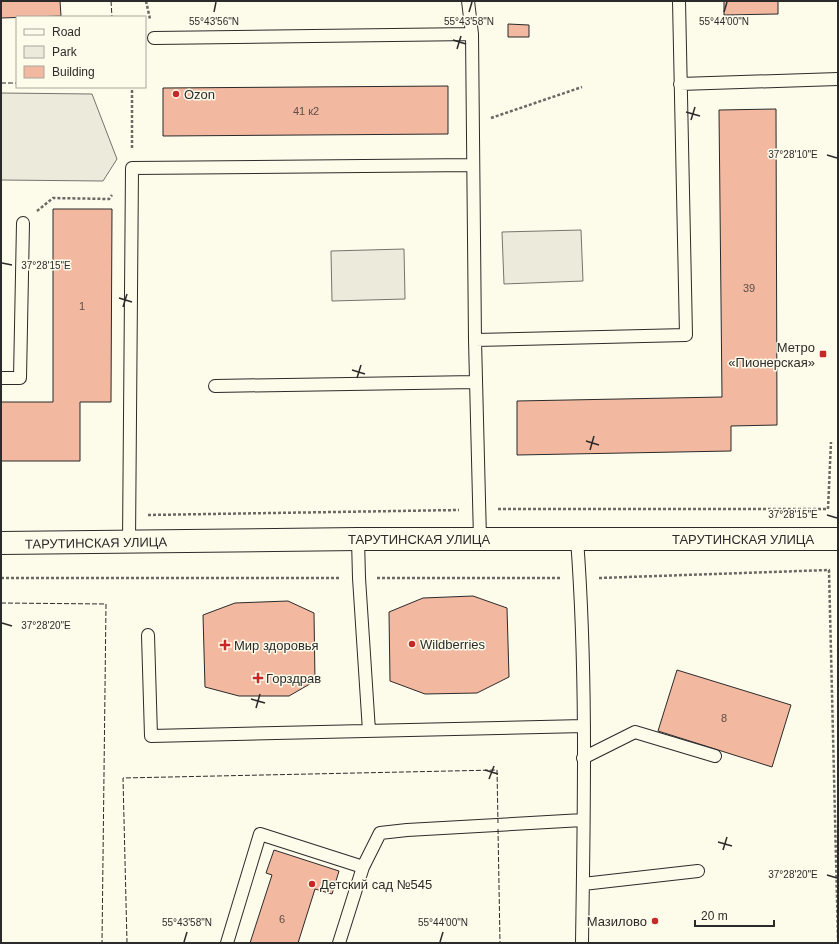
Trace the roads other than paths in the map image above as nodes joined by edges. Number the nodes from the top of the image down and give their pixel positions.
1 (468, 1) edge
2 (679, 1) edge
3 (472, 34) junction
4 (154, 38) dead end
5 (838, 79) edge
6 (680, 84) junction
7 (473, 165) junction
8 (23, 223) road end
9 (475, 340) junction
10 (1, 378) edge
11 (476, 382) junction
12 (215, 386) dead end
13 (358, 539) junction
14 (577, 539) junction
15 (838, 539) edge
16 (480, 540) junction
17 (129, 542) junction
18 (1, 543) edge
19 (148, 635) dead end
20 (584, 726) junction
21 (369, 731) junction
22 (715, 756) dead end
23 (583, 758) junction
24 (583, 820) junction
25 (363, 867) junction
26 (698, 871) dead end
27 (583, 884) junction
28 (226, 943) edge
29 (339, 943) edge
30 (582, 943) edge

1 - 3 lane
2 - 6 lane
3 - 4 lane
3 - 7 lane
5 - 6 lane
6 - 9 lane
7 - 9 lane
7 - 17 lane
8 - 10 lane
9 - 11 lane
11 - 12 lane
11 - 16 lane
13 - 16 street, ТАРУТИНСКАЯ УЛИЦА
13 - 17 street, ТАРУТИНСКАЯ УЛИЦА
13 - 21 lane
14 - 15 street, ТАРУТИНСКАЯ УЛИЦА
14 - 16 street, ТАРУТИНСКАЯ УЛИЦА
14 - 20 lane
17 - 18 street, ТАРУТИНСКАЯ УЛИЦА
19 - 21 lane
20 - 21 lane
20 - 23 lane
22 - 23 lane
23 - 24 lane
24 - 25 lane
24 - 27 lane
25 - 28 lane
25 - 29 lane
26 - 27 lane
27 - 30 lane

